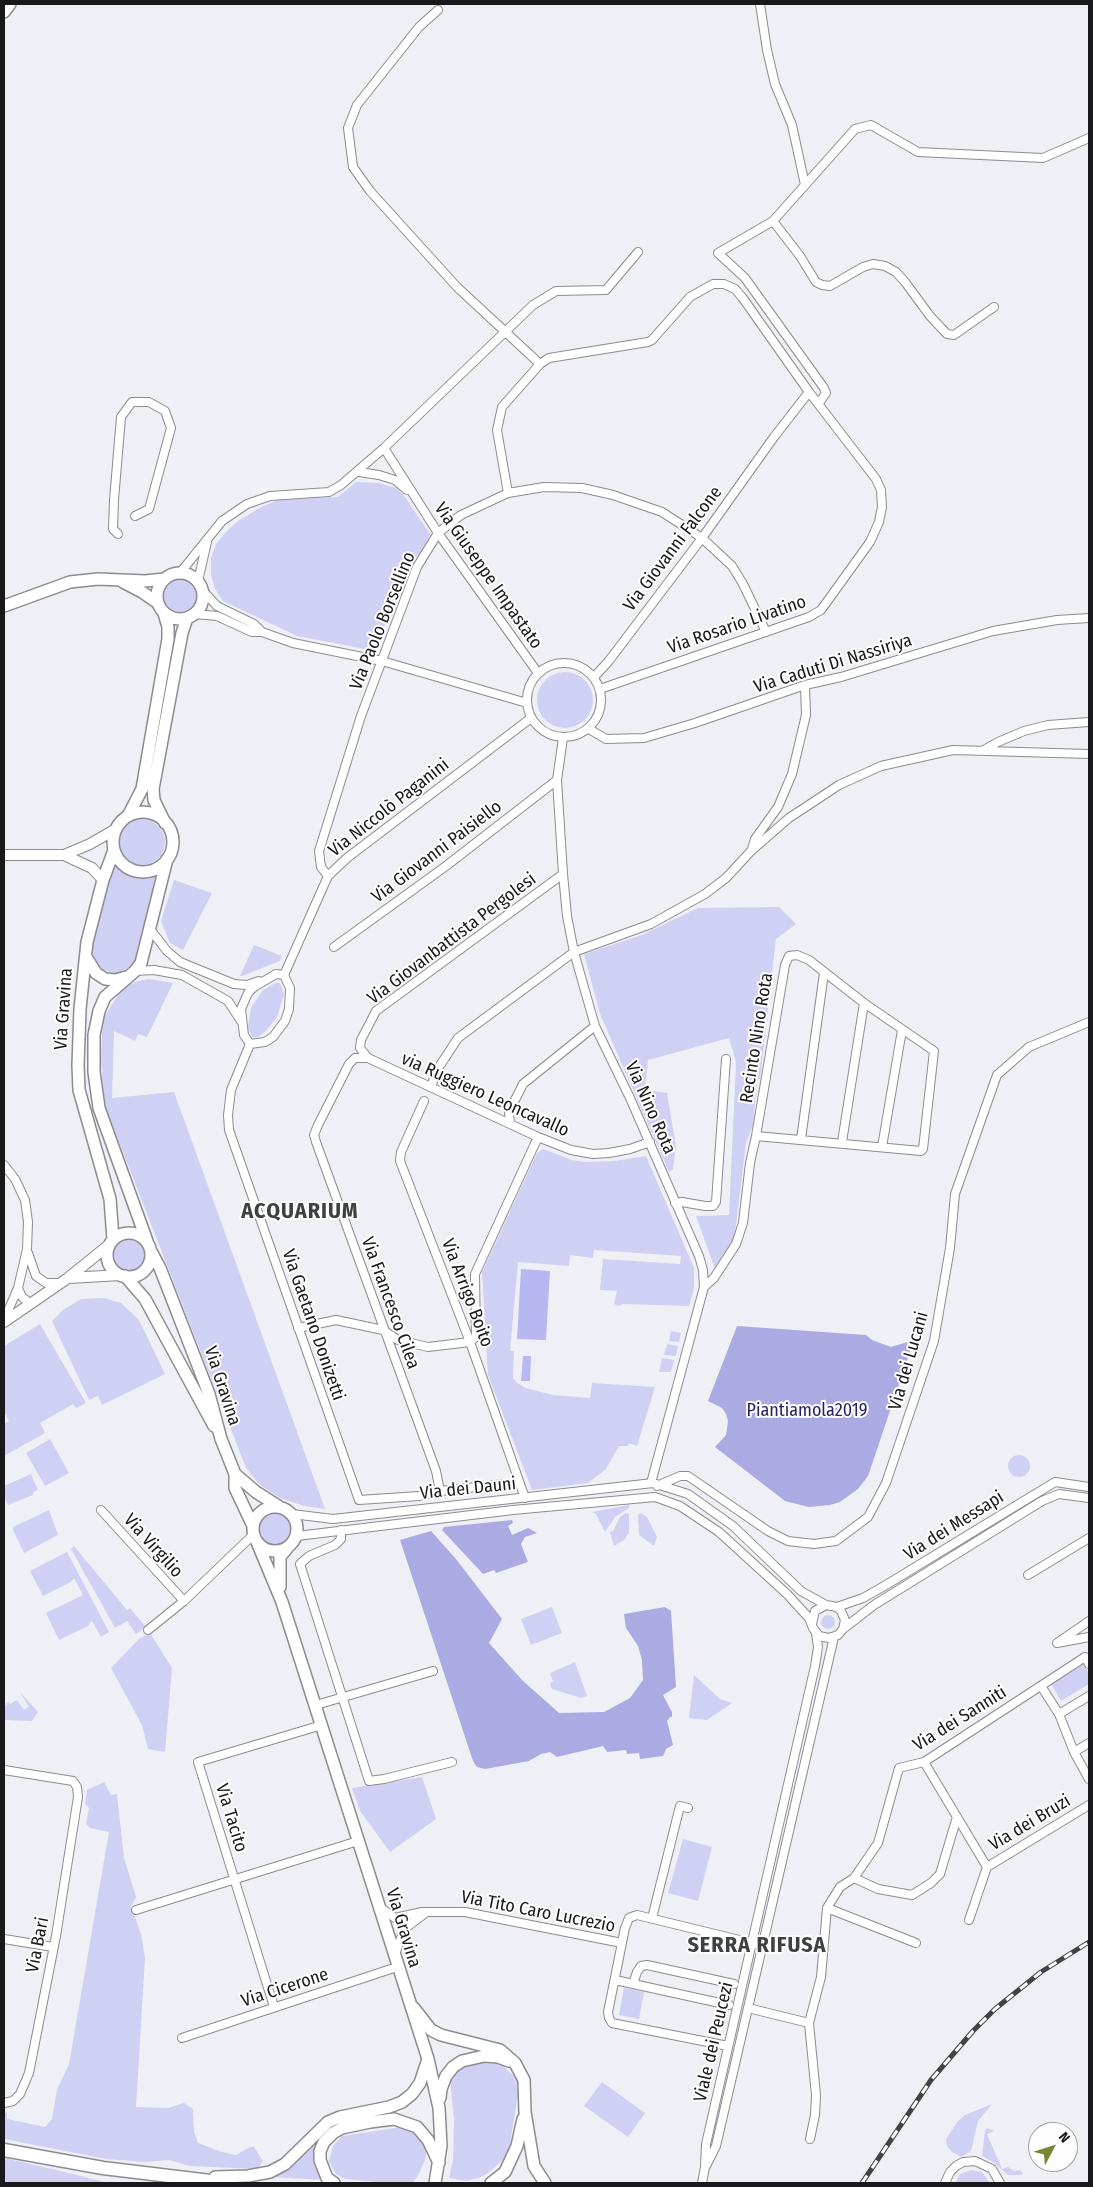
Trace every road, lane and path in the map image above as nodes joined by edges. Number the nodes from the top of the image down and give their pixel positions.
1 (10, 4) edge
2 (760, 4) edge
3 (438, 10) dead end
4 (4, 12) edge
5 (1089, 138) edge
6 (805, 185) junction
7 (772, 221) junction
8 (638, 252) dead end
9 (994, 307) dead end
10 (505, 333) junction
11 (540, 364) junction
12 (809, 392) junction
13 (819, 403) junction
14 (384, 448) junction
15 (359, 472) junction
16 (508, 493) junction
17 (414, 495) junction
18 (135, 516) dead end
19 (438, 533) junction
20 (118, 534) dead end
21 (702, 538) junction
22 (207, 542) junction
23 (197, 552) junction
24 (203, 563) junction
25 (180, 573) junction
26 (164, 579) junction
27 (119, 580) junction
28 (200, 586) junction
29 (4, 606) edge
30 (161, 608) junction
31 (191, 616) junction
32 (1089, 618) edge
33 (262, 632) junction
34 (766, 632) junction
35 (382, 661) junction
36 (538, 673) junction
37 (594, 677) junction
38 (805, 685) junction
39 (600, 689) junction
40 (527, 703) junction
41 (531, 718) junction
42 (1089, 722) edge
43 (589, 729) junction
44 (563, 738) junction
45 (982, 751) junction
46 (1089, 754) edge
47 (557, 780) junction
48 (128, 816) junction
49 (166, 823) junction
50 (116, 829) junction
51 (114, 850) junction
52 (752, 851) junction
53 (4, 855) edge
54 (64, 855) junction
55 (167, 859) junction
56 (562, 874) junction
57 (328, 876) junction
58 (103, 880) junction
59 (150, 929) junction
60 (334, 947) dead end
61 (574, 952) junction
62 (86, 957) junction
63 (824, 972) junction
64 (131, 974) junction
65 (284, 975) junction
66 (261, 981) junction
67 (864, 1003) junction
68 (241, 1021) junction
69 (1089, 1022) edge
70 (595, 1026) junction
71 (902, 1030) junction
72 (250, 1044) junction
73 (368, 1058) junction
74 (726, 1059) dead end
75 (431, 1087) junction
76 (424, 1102) dead end
77 (510, 1124) junction
78 (538, 1136) junction
79 (756, 1136) junction
80 (801, 1139) junction
81 (650, 1142) junction
82 (842, 1142) junction
83 (882, 1147) junction
84 (4, 1165) edge
85 (675, 1203) junction
86 (147, 1241) junction
87 (111, 1242) junction
88 (27, 1249) junction
89 (152, 1253) junction
90 (36, 1276) junction
91 (123, 1276) junction
92 (21, 1279) junction
93 (64, 1281) junction
94 (704, 1287) junction
95 (18, 1288) junction
96 (30, 1304) junction
97 (4, 1321) edge
98 (298, 1328) junction
99 (383, 1330) junction
100 (470, 1342) junction
101 (221, 1438) junction
102 (235, 1474) junction
103 (680, 1476) junction
104 (505, 1484) dead end
105 (652, 1484) junction
106 (1089, 1487) edge
107 (440, 1491) junction
108 (679, 1491) junction
109 (652, 1497) junction
110 (525, 1498) junction
111 (1089, 1498) edge
112 (511, 1499) junction
113 (278, 1506) junction
114 (1015, 1506) junction
115 (101, 1510) dead end
116 (513, 1510) junction
117 (292, 1514) junction
118 (1021, 1515) junction
119 (980, 1528) junction
120 (341, 1530) junction
121 (255, 1534) junction
122 (296, 1536) junction
123 (985, 1537) junction
124 (1089, 1538) edge
125 (288, 1547) junction
126 (1028, 1575) dead end
127 (789, 1581) junction
128 (886, 1585) junction
129 (781, 1590) junction
130 (892, 1594) junction
131 (281, 1599) junction
132 (184, 1601) junction
133 (826, 1605) junction
134 (837, 1607) junction
135 (1089, 1622) edge
136 (812, 1624) junction
137 (843, 1629) junction
138 (148, 1630) dead end
139 (816, 1633) junction
140 (834, 1637) junction
141 (1089, 1637) edge
142 (1089, 1664) edge
143 (433, 1671) dead end
144 (1041, 1686) junction
145 (1089, 1696) edge
146 (344, 1697) junction
147 (316, 1706) junction
148 (1060, 1714) junction
149 (322, 1725) junction
150 (1089, 1742) edge
151 (1074, 1752) junction
152 (452, 1762) dead end
153 (924, 1762) junction
154 (4, 1770) edge
155 (790, 1777) junction
156 (1089, 1779) edge
157 (801, 1780) junction
158 (1089, 1805) edge
159 (688, 1808) dead end
160 (957, 1817) junction
161 (776, 1836) junction
162 (787, 1837) junction
163 (358, 1841) junction
164 (987, 1867) junction
165 (854, 1878) junction
166 (235, 1879) junction
167 (379, 1907) junction
168 (827, 1908) junction
169 (136, 1910) dead end
170 (428, 1912) junction
171 (652, 1918) junction
172 (969, 1920) dead end
173 (4, 1939) edge
174 (622, 1943) junction
175 (752, 1943) junction
176 (916, 1943) dead end
177 (763, 1945) junction
178 (53, 1947) junction
179 (396, 1962) junction
180 (615, 1980) junction
181 (634, 1984) junction
182 (734, 1984) dead end
183 (406, 1996) junction
184 (729, 2005) dead end
185 (274, 2007) junction
186 (748, 2008) junction
187 (809, 2023) junction
188 (182, 2038) dead end
189 (740, 2041) junction
190 (729, 2042) junction
191 (428, 2059) junction
192 (515, 2063) junction
193 (4, 2103) edge
194 (439, 2108) junction
195 (525, 2112) junction
196 (810, 2139) dead end
197 (4, 2150) edge
198 (438, 2163) junction
199 (705, 2167) junction
200 (165, 2177) junction
201 (214, 2182) edge
202 (227, 2183) edge
203 (334, 2183) edge
204 (434, 2183) edge
205 (491, 2183) edge
206 (545, 2183) edge
207 (702, 2183) edge
208 (945, 2183) edge
209 (1000, 2183) edge

1 - 4 main road
2 - 6 street
3 - 10 street
5 - 6 street
6 - 7 street
7 - 9 street
7 - 13 street
8 - 10 street
10 - 11 street
10 - 14 street
11 - 12 street, Via Rosario Livatino
11 - 16 street
12 - 13 street, Via Rosario Livatino
12 - 21 street, Via Giovanni Falcone
13 - 34 street, Via Rosario Livatino
14 - 15 street
14 - 17 street, Via Giuseppe Impastato
15 - 17 street, Via Giuseppe Impastato
15 - 22 street
16 - 19 street, Via Paolo Borsellino
16 - 21 street, Via Paolo Borsellino
17 - 19 street, Via Giuseppe Impastato
18 - 20 street
19 - 35 street, Via Paolo Borsellino
19 - 36 street, Via Giuseppe Impastato
21 - 34 street, Via Paolo Borsellino
21 - 37 street, Via Giovanni Falcone
22 - 23 street
22 - 24 street
23 - 24 street
23 - 25 street
24 - 28 street
25 - 26 main road
25 - 28 main road
26 - 27 main road
26 - 30 main road
27 - 29 main road
27 - 30 main road
28 - 31 main road
28 - 33 street
30 - 31 main road
30 - 48 main road
31 - 33 street
31 - 49 main road
32 - 38 street, Via Caduti Di Nassiriya
33 - 35 street
34 - 39 street, Via Rosario Livatino
35 - 40 street
35 - 57 street, Via Paolo Borsellino
36 - 37 street
36 - 40 street
37 - 39 street
38 - 43 street, Via Caduti Di Nassiriya
38 - 52 street
39 - 43 street
40 - 41 street
41 - 44 street
41 - 57 street, Via Niccolò Paganini
42 - 45 street
43 - 44 street
44 - 47 street, Via Nino Rota
45 - 46 street
45 - 52 street
47 - 56 street, Via Nino Rota
47 - 60 street, Via Giovanni Paisiello
48 - 49 main road
48 - 50 main road
49 - 55 main road
50 - 51 main road
50 - 54 street
51 - 55 main road
51 - 58 main road, Via Gravina
52 - 61 street
53 - 54 street
54 - 58 street
55 - 59 main road, Via Gravina
56 - 61 street, Via Nino Rota
56 - 73 street, Via Giovanbattista Pergolesi
57 - 65 street, Via Niccolò Paganini
58 - 62 main road, Via Gravina
59 - 64 main road, Via Gravina
59 - 66 street
61 - 70 street, Via Nino Rota
61 - 75 street
62 - 64 main road, Via Gravina
62 - 87 main road, Via Gravina
63 - 67 street, Recinto Nino Rota
63 - 79 street, Recinto Nino Rota
63 - 80 street
64 - 68 street
64 - 86 main road, Via Gravina
65 - 66 street
65 - 72 street
66 - 68 street
67 - 71 street, Recinto Nino Rota
67 - 82 street
68 - 72 street
69 - 103 street, Via dei Lucani
70 - 77 street
70 - 81 street, Via Nino Rota
71 - 83 street
71 - 83 street, Recinto Nino Rota
72 - 98 street, Via Gaetano Donizetti
73 - 75 street, via Ruggiero Leoncavallo
73 - 99 street, Via Francesco Cilea
74 - 85 street
75 - 77 street, via Ruggiero Leoncavallo
76 - 100 street, Via Arrigo Boito
77 - 78 street, via Ruggiero Leoncavallo
78 - 81 street, via Ruggiero Leoncavallo
78 - 100 street
79 - 80 street, Recinto Nino Rota
79 - 94 street, Recinto Nino Rota
80 - 82 street, Recinto Nino Rota
81 - 85 street, Via Nino Rota
82 - 83 street, Recinto Nino Rota
84 - 88 street
85 - 94 street, Via Nino Rota
86 - 87 main road
86 - 89 main road
87 - 91 main road
87 - 93 street
88 - 90 street
88 - 92 street
89 - 91 main road
89 - 101 main road, Via Gravina
90 - 92 street
90 - 93 street
91 - 93 street
91 - 101 main road, Via Gravina
92 - 95 street
93 - 96 street
94 - 105 street, Via Nino Rota
95 - 96 street
95 - 97 street
96 - 97 street
98 - 99 street
98 - 107 street, Via Gaetano Donizetti
99 - 100 street
99 - 107 street, Via Francesco Cilea
100 - 110 street, Via Arrigo Boito
101 - 102 main road
102 - 113 main road
102 - 121 main road
103 - 105 street
103 - 108 street
104 - 107 street
105 - 108 street, Via dei Dauni
105 - 109 street, Via Nino Rota
105 - 109 street
105 - 110 street, Via dei Dauni
106 - 114 street, Via dei Messapi
108 - 127 street, Via dei Dauni
109 - 116 street, Via dei Dauni
109 - 129 street, Via dei Dauni
110 - 112 street, Via dei Dauni
111 - 118 street, Via dei Messapi
112 - 116 street
112 - 117 street, Via dei Dauni
113 - 117 main road
113 - 121 main road
114 - 118 street
114 - 119 street, Via dei Messapi
115 - 132 street, Via Virgilio
116 - 120 street, Via dei Dauni
117 - 122 main road
118 - 123 street, Via dei Messapi
119 - 123 street
119 - 128 street, Via dei Messapi
120 - 122 street, Via dei Dauni
120 - 146 street
121 - 125 main road
121 - 131 main road
121 - 132 street, Via Virgilio
122 - 125 main road
123 - 130 street, Via dei Messapi
124 - 126 street
125 - 131 main road
127 - 129 street
127 - 133 street, Via dei Dauni
128 - 130 street
128 - 134 street, Via dei Messapi
129 - 136 street, Via dei Dauni
130 - 137 street, Via dei Messapi
131 - 147 main road, Via Gravina
132 - 138 street, Via Virgilio
133 - 134 street
133 - 136 street
134 - 137 street
135 - 141 street
136 - 139 street
137 - 140 street
139 - 140 street
139 - 155 street, Viale dei Peucezi
140 - 157 street, Viale dei Peucezi
142 - 144 street, Via dei Sanniti
143 - 146 street
144 - 148 street
144 - 153 street, Via dei Sanniti
145 - 148 street
146 - 147 street
146 - 152 street
147 - 149 main road, Via Gravina
148 - 151 street
149 - 163 main road, Via Gravina
149 - 166 street, Via Tacito
150 - 151 street
151 - 156 street
153 - 160 street
153 - 165 street, Via dei Sanniti
154 - 178 street, Via Bari
155 - 157 street
155 - 161 street, Viale dei Peucezi
157 - 162 street, Viale dei Peucezi
158 - 164 street, Via dei Bruzi
159 - 171 street
160 - 164 street
160 - 165 street
161 - 162 street
161 - 175 street, Viale dei Peucezi
162 - 177 street, Viale dei Peucezi
163 - 166 street
163 - 167 main road, Via Gravina
164 - 172 street
165 - 168 street, Via dei Sanniti
166 - 169 street
166 - 185 street, Via Tacito
167 - 170 street, Via Tito Caro Lucrezio
167 - 179 main road, Via Gravina
168 - 176 street
168 - 187 street, Via dei Sanniti
170 - 174 street, Via Tito Caro Lucrezio
170 - 179 street
171 - 174 street, Via Tito Caro Lucrezio
171 - 175 street, Via Tito Caro Lucrezio
173 - 178 street
174 - 180 street
175 - 177 street, Via Tito Caro Lucrezio
175 - 190 street, Viale dei Peucezi
177 - 186 street, Viale dei Peucezi
178 - 193 street, Via Bari
179 - 183 main road, Via Gravina
179 - 185 street, Via Cicerone
180 - 181 street
180 - 190 street
181 - 182 street
181 - 184 street
183 - 191 main road, Via Gravina
183 - 192 main road
185 - 188 street, Via Cicerone
186 - 187 street
186 - 189 street, Viale dei Peucezi
187 - 196 street, Via dei Sanniti
189 - 190 street
189 - 199 street, Viale dei Peucezi
190 - 199 street, Viale dei Peucezi
191 - 194 main road, Via Gravina
191 - 200 main road
192 - 194 main road
192 - 195 main road
194 - 198 main road, Via Gravina
195 - 205 main road
195 - 206 main road
197 - 200 highway
198 - 203 main road
198 - 204 main road, Via Gravina
199 - 207 street, Viale dei Peucezi
200 - 201 highway
201 - 202 highway
208 - 209 street

